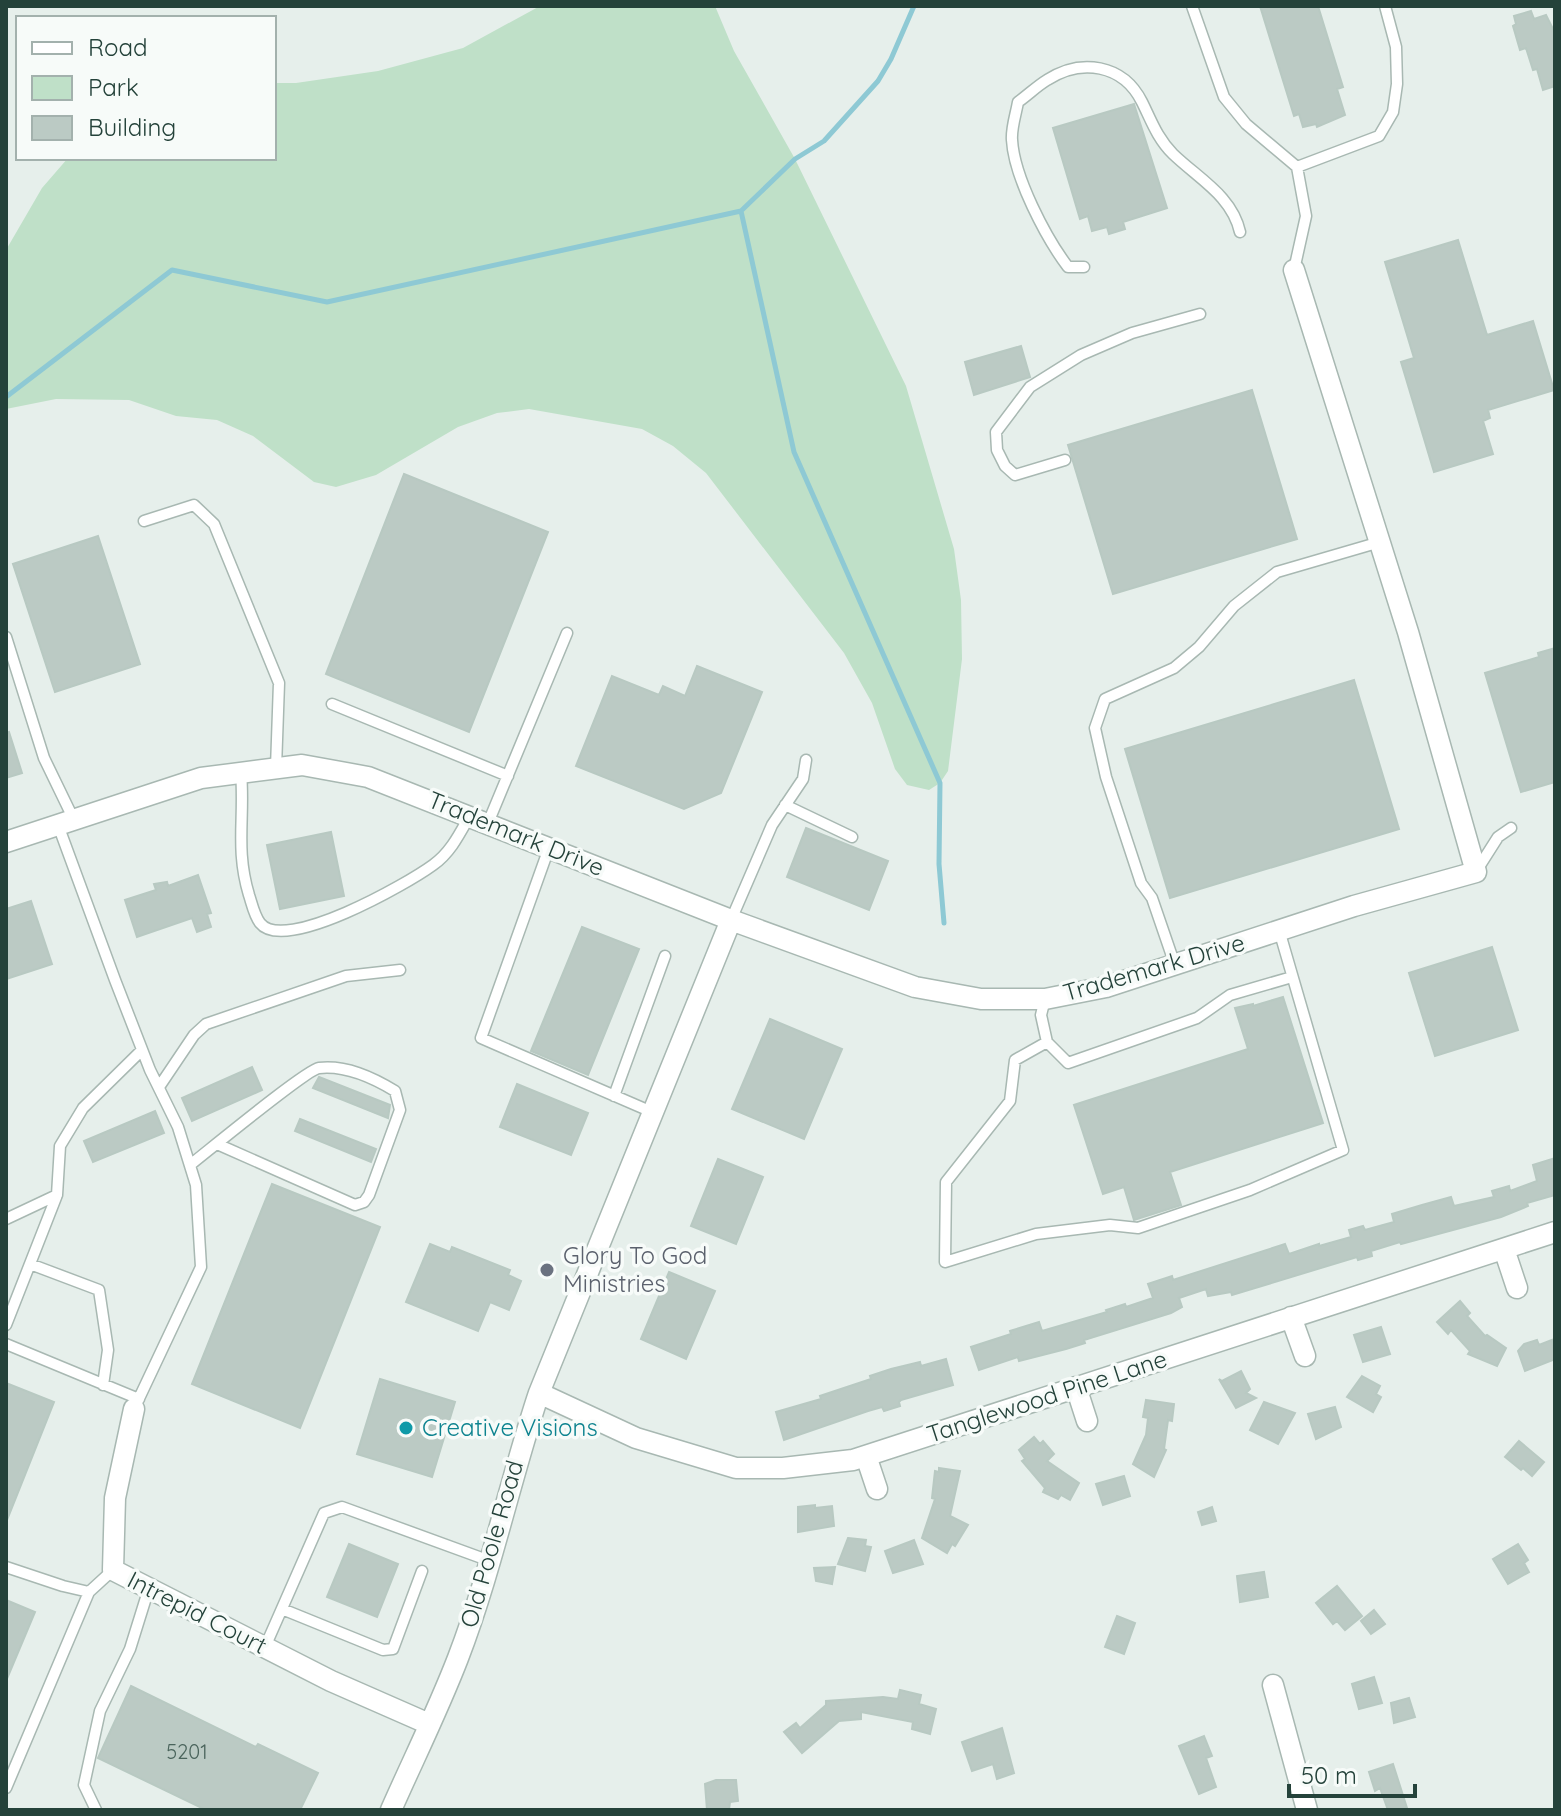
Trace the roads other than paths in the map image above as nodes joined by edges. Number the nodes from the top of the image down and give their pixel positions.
1 (1192, 6) edge
2 (1385, 6) edge
3 (1297, 167) junction
4 (1240, 232) dead end
5 (1084, 267) dead end
6 (1294, 270) joint
7 (1200, 314) dead end
8 (1065, 460) dead end
9 (144, 521) dead end
10 (1380, 542) junction
11 (567, 633) dead end
12 (6, 637) edge
13 (332, 704) dead end
14 (806, 760) dead end
15 (276, 768) junction
16 (241, 773) junction
17 (508, 776) junction
18 (785, 805) junction
19 (469, 816) junction
20 (66, 822) junction
21 (488, 823) junction
22 (1511, 828) dead end
23 (852, 837) dead end
24 (6, 842) edge
25 (549, 848) junction
26 (1476, 872) junction
27 (731, 920) junction
28 (1279, 930) junction
29 (665, 956) dead end
30 (1175, 965) junction
31 (400, 970) dead end
32 (1292, 977) junction
33 (1045, 999) junction
34 (1047, 1042) junction
35 (142, 1050) junction
36 (159, 1087) junction
37 (614, 1096) junction
38 (652, 1112) junction
39 (217, 1144) junction
40 (190, 1165) junction
41 (57, 1195) junction
42 (6, 1219) edge
43 (1555, 1232) edge
44 (1504, 1249) junction
45 (30, 1264) junction
46 (1517, 1288) dead end
47 (1291, 1317) junction
48 (6, 1325) edge
49 (6, 1344) edge
50 (1305, 1356) dead end
51 (103, 1385) junction
52 (1076, 1387) junction
53 (539, 1393) junction
54 (137, 1404) junction
55 (1087, 1421) dead end
56 (866, 1456) junction
57 (877, 1489) dead end
58 (490, 1561) junction
59 (6, 1567) edge
60 (113, 1570) junction
61 (422, 1571) dead end
62 (149, 1588) junction
63 (89, 1592) junction
64 (282, 1609) junction
65 (265, 1647) junction
66 (1273, 1685) dead end
67 (429, 1724) junction
68 (6, 1788) edge
69 (96, 1810) edge
70 (391, 1810) edge
71 (1307, 1810) edge

1 - 3 lane
2 - 3 lane
3 - 6 lane
4 - 5 lane
6 - 10 street
7 - 8 lane
9 - 15 lane
10 - 26 street
10 - 30 lane
11 - 17 lane
12 - 20 lane
13 - 17 lane
14 - 18 lane
15 - 16 street, Trademark Drive
15 - 19 street, Trademark Drive
16 - 19 lane
16 - 20 street, Trademark Drive
17 - 21 lane
18 - 23 lane
18 - 27 lane
19 - 21 street, Trademark Drive
20 - 24 street, Trademark Drive
20 - 35 lane
21 - 25 street, Trademark Drive
22 - 26 lane
25 - 27 street, Trademark Drive
25 - 37 lane
26 - 28 street, Trademark Drive
27 - 33 street, Trademark Drive
27 - 38 street, Old Poole Road
28 - 30 street, Trademark Drive
28 - 32 lane
29 - 37 lane
30 - 33 street, Trademark Drive
31 - 36 lane
32 - 34 lane
32 - 34 lane
33 - 34 lane
35 - 36 lane
35 - 41 lane
36 - 40 lane
37 - 38 lane
38 - 53 street, Old Poole Road
39 - 39 lane
39 - 40 lane
40 - 54 lane
41 - 42 lane
41 - 45 lane
43 - 44 street, Tanglewood Pine Lane
44 - 46 street
44 - 47 street, Tanglewood Pine Lane
45 - 48 lane
45 - 51 lane
47 - 50 street
47 - 52 street, Tanglewood Pine Lane
49 - 51 lane
51 - 54 lane
52 - 55 street
52 - 56 street, Tanglewood Pine Lane
53 - 56 street, Tanglewood Pine Lane
53 - 58 street, Old Poole Road
54 - 60 street, Intrepid Court
56 - 57 street
58 - 64 lane
58 - 67 street, Old Poole Road
59 - 63 lane
60 - 62 street, Intrepid Court
60 - 63 lane
61 - 64 lane
62 - 65 street, Intrepid Court
62 - 69 lane
63 - 68 lane
64 - 65 lane
65 - 67 street, Intrepid Court
66 - 71 street
67 - 70 street, Old Poole Road

